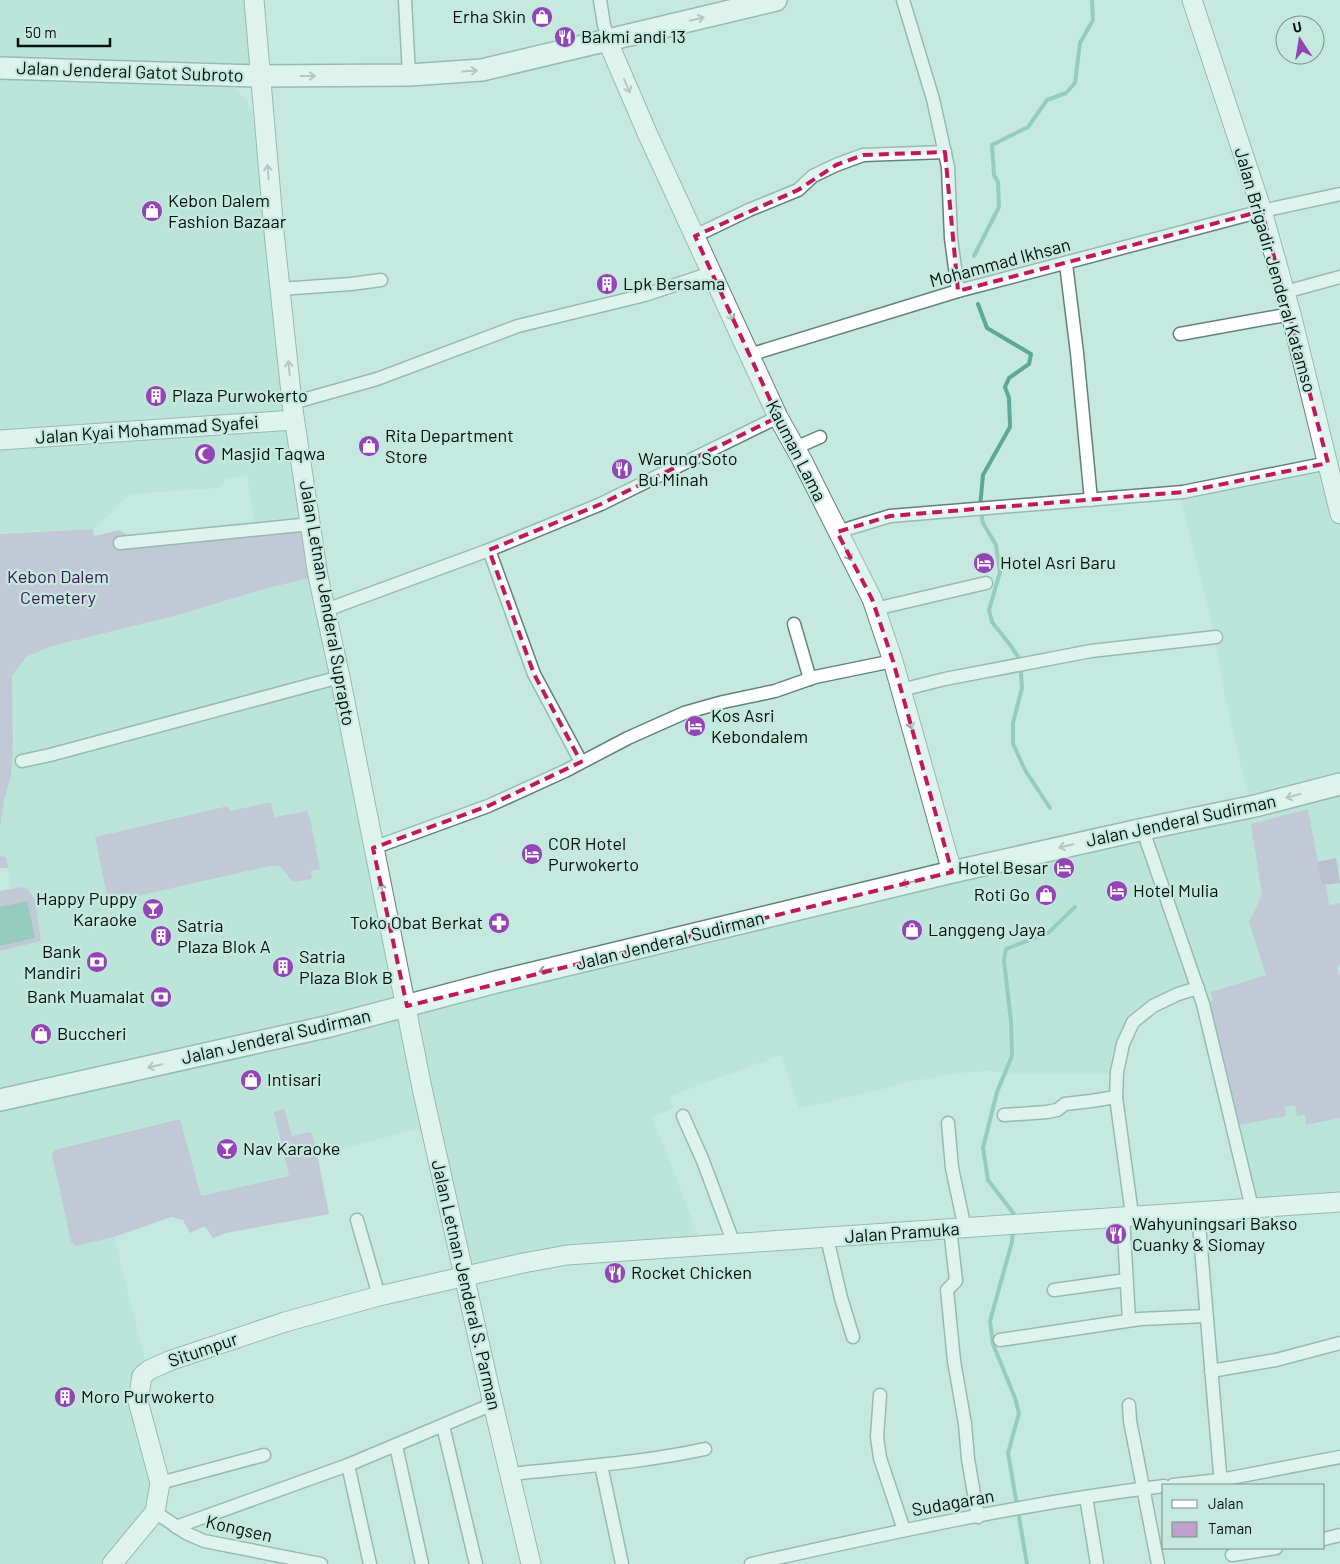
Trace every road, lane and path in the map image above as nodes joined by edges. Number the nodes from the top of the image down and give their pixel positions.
1 (254, 0) edge
2 (405, 0) edge
3 (600, 0) edge
4 (776, 0) edge
5 (903, 0) edge
6 (1192, 0) edge
7 (735, 5) edge
8 (609, 41) junction
9 (0, 68) edge
10 (409, 75) junction
11 (259, 76) junction
12 (945, 152) junction
13 (1340, 194) edge
14 (1262, 211) junction
15 (695, 236) junction
16 (1066, 264) junction
17 (711, 273) junction
18 (1340, 277) edge
19 (381, 280) dead end
20 (280, 289) junction
21 (958, 291) junction
22 (1284, 292) junction
23 (1290, 314) junction
24 (1180, 334) dead end
25 (749, 355) junction
26 (293, 412) junction
27 (778, 417) junction
28 (820, 437) dead end
29 (0, 440) edge
30 (795, 448) junction
31 (1334, 461) edge
32 (1091, 500) junction
33 (1340, 514) edge
34 (311, 524) junction
35 (837, 532) junction
36 (120, 543) dead end
37 (489, 550) junction
38 (986, 584) dead end
39 (875, 609) junction
40 (326, 610) junction
41 (794, 624) dead end
42 (1216, 637) dead end
43 (893, 661) junction
44 (340, 677) junction
45 (810, 679) junction
46 (901, 690) junction
47 (22, 761) dead end
48 (581, 762) junction
49 (1340, 784) edge
50 (1144, 829) junction
51 (373, 848) junction
52 (952, 872) junction
53 (1198, 988) junction
54 (407, 1006) junction
55 (1116, 1096) junction
56 (0, 1100) edge
57 (1004, 1115) dead end
58 (683, 1116) dead end
59 (948, 1123) dead end
60 (1340, 1202) edge
61 (1252, 1208) junction
62 (1198, 1212) junction
63 (1128, 1216) junction
64 (356, 1220) dead end
65 (957, 1229) junction
66 (827, 1238) junction
67 (734, 1244) junction
68 (465, 1276) junction
69 (1126, 1280) junction
70 (1054, 1290) dead end
71 (379, 1296) junction
72 (1206, 1316) junction
73 (1128, 1320) junction
74 (853, 1336) dead end
75 (1000, 1340) dead end
76 (1340, 1344) edge
77 (1211, 1371) junction
78 (880, 1395) dead end
79 (493, 1404) junction
80 (1129, 1405) dead end
81 (443, 1426) junction
82 (396, 1446) junction
83 (705, 1449) dead end
84 (264, 1455) dead end
85 (1340, 1457) edge
86 (602, 1465) junction
87 (348, 1466) junction
88 (510, 1474) junction
89 (1220, 1482) edge
90 (160, 1483) junction
91 (1189, 1484) edge
92 (1162, 1486) edge
93 (1144, 1489) junction
94 (1086, 1497) junction
95 (155, 1512) junction
96 (978, 1516) junction
97 (176, 1527) junction
98 (904, 1530) junction
99 (1340, 1535) edge
100 (1325, 1539) edge
101 (1270, 1549) edge
102 (1232, 1556) edge
103 (276, 1560) edge
104 (112, 1564) edge
105 (321, 1564) edge
106 (370, 1564) edge
107 (422, 1564) edge
108 (476, 1564) edge
109 (531, 1564) edge
110 (622, 1564) edge
111 (751, 1564) edge
112 (1097, 1564) edge
113 (1158, 1564) edge

1 - 11 street, Jalan Letnan Jenderal Suprapto
2 - 10 street
3 - 8 street
4 - 7 main road, Jalan Jenderal Gatot Subroto
5 - 12 street
6 - 14 street, Jalan Brigadir Jenderal Katamso
8 -> 7 main road, Jalan Jenderal Gatot Subroto
10 -> 8 main road, Jalan Jenderal Gatot Subroto
8 -> 15 street, Kauman Lama
9 - 11 main road, Jalan Jenderal Gatot Subroto
11 -> 10 main road, Jalan Jenderal Gatot Subroto
20 -> 11 street, Jalan Letnan Jenderal Suprapto
12 - 15 street
12 - 21 street
13 - 14 street, Mohammad Ikhsan
14 - 16 street, Mohammad Ikhsan
14 - 22 street, Jalan Brigadir Jenderal Katamso
15 - 17 street, Kauman Lama
16 - 21 street, Mohammad Ikhsan
16 - 32 street
17 -> 25 street, Kauman Lama
17 - 26 street
18 - 22 street
19 - 20 street
26 -> 20 street, Jalan Letnan Jenderal Suprapto
21 - 25 street, Mohammad Ikhsan
22 - 23 street, Jalan Brigadir Jenderal Katamso
23 - 24 street
23 - 31 street, Jalan Brigadir Jenderal Katamso
25 - 27 street, Kauman Lama
26 - 29 street, Jalan Kyai Mohammad Syafei
26 - 34 street, Jalan Letnan Jenderal Suprapto
27 - 30 street, Kauman Lama
27 - 37 street
28 - 30 street
30 - 35 street, Kauman Lama
31 - 32 street
31 - 33 street, Jalan Brigadir Jenderal Katamso
32 - 35 street
34 - 36 street
34 - 40 street, Jalan Letnan Jenderal Suprapto
35 -> 39 street, Kauman Lama
37 - 40 street
37 - 48 street
38 - 39 street
39 - 43 street, Kauman Lama
40 - 44 street, Jalan Letnan Jenderal Suprapto
41 - 45 street
42 - 46 street
43 - 45 street
43 - 46 street, Kauman Lama
44 - 47 street
44 - 51 street, Jalan Letnan Jenderal Suprapto
45 - 48 street
46 -> 52 street, Kauman Lama
48 - 51 street
49 -> 50 main road, Jalan Jenderal Sudirman
50 -> 52 main road, Jalan Jenderal Sudirman
50 - 53 street
54 -> 51 street, Jalan Letnan Jenderal Suprapto
52 -> 54 main road, Jalan Jenderal Sudirman
53 - 55 street
53 - 61 street
54 -> 56 main road, Jalan Jenderal Sudirman
54 - 68 street, Jalan Letnan Jenderal S. Parman
55 - 57 street
55 - 63 street
58 - 67 street
59 - 65 street
60 - 61 street, Jalan Pramuka
61 - 62 street, Jalan Pramuka
62 - 63 street, Jalan Pramuka
62 - 72 street
63 - 65 street, Jalan Pramuka
63 - 69 street
64 - 71 street
65 - 66 street, Jalan Pramuka
65 - 96 street
66 - 67 street, Jalan Pramuka
66 - 74 street
67 - 68 street, Jalan Pramuka
68 - 71 street, Situmpur
68 - 79 street, Jalan Letnan Jenderal S. Parman
69 - 70 street
69 - 73 street
71 - 90 street, Situmpur
72 - 73 street
72 - 77 street
73 - 75 street
76 - 77 street
77 - 89 street
78 - 98 street
79 - 81 street
79 - 88 street, Jalan Letnan Jenderal S. Parman
80 - 93 street
81 - 82 street
81 - 108 street
82 - 87 street
82 - 107 street
83 - 86 street
84 - 90 street
85 - 89 street
86 - 88 street
86 - 110 street
87 - 97 street
87 - 106 street
88 - 109 street, Jalan Letnan Jenderal S. Parman
89 - 91 street
90 - 95 street, Situmpur
92 - 93 street, Sudagaran
93 - 94 street, Sudagaran
93 - 113 street
94 - 96 street, Sudagaran
94 - 112 street
95 - 97 street, Kongsen
95 - 104 street, Situmpur
96 - 98 street, Sudagaran
97 - 103 street, Kongsen
98 - 111 street, Sudagaran
99 - 100 street
101 - 102 street
103 - 105 street, Kongsen

